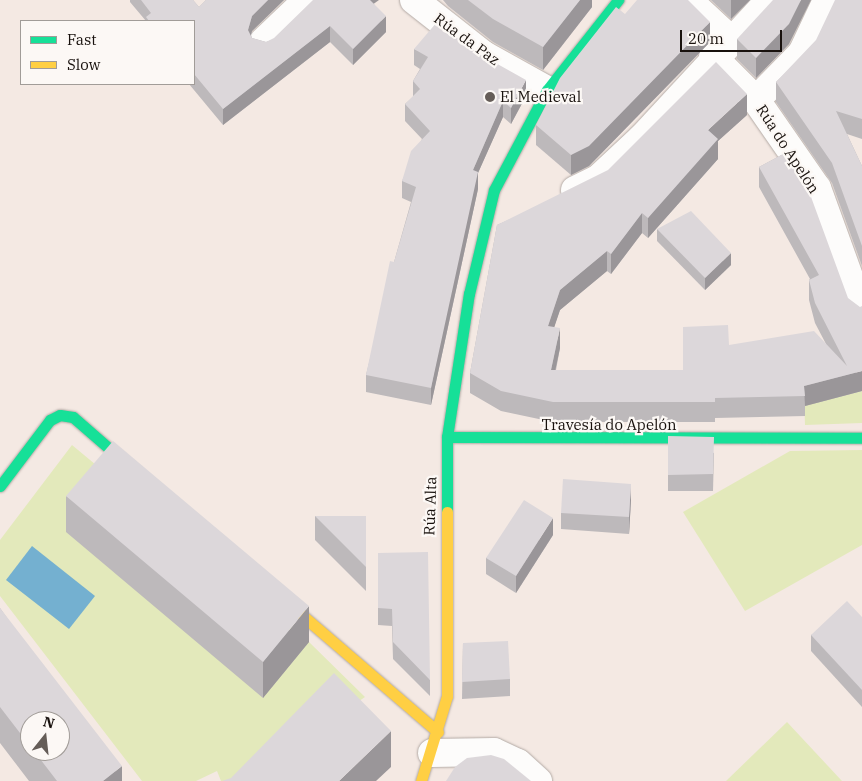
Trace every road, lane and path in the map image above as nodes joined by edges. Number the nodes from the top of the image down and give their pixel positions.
1 (308, 0) edge
2 (414, 0) edge
3 (688, 0) edge
4 (770, 0) edge
5 (826, 0) edge
6 (610, 3) edge
7 (263, 42) edge
8 (722, 48) junction
9 (547, 90) junction
10 (756, 100) junction
11 (547, 204) edge
12 (512, 220) edge
13 (486, 232) junction
14 (861, 306) edge
15 (447, 437) junction
16 (862, 438) edge
17 (148, 482) edge
18 (0, 486) edge
19 (269, 586) edge
20 (435, 743) junction
21 (421, 781) edge
22 (538, 781) edge

1 - 7 street
2 - 9 street, Rúa da Paz
3 - 8 street, Rúa do Apelón
4 - 8 street
5 - 10 street
6 - 9 street, Rúa Alta
8 - 10 street, Rúa do Apelón
8 - 11 street
9 - 13 street, Rúa Alta
10 - 14 street, Rúa do Apelón
12 - 13 street
13 - 15 street, Rúa Alta
15 - 16 street, Travesía do Apelón
15 - 20 street, Rúa Alta
17 - 18 street
19 - 20 street
20 - 21 street, Rúa Alta
20 - 22 street

